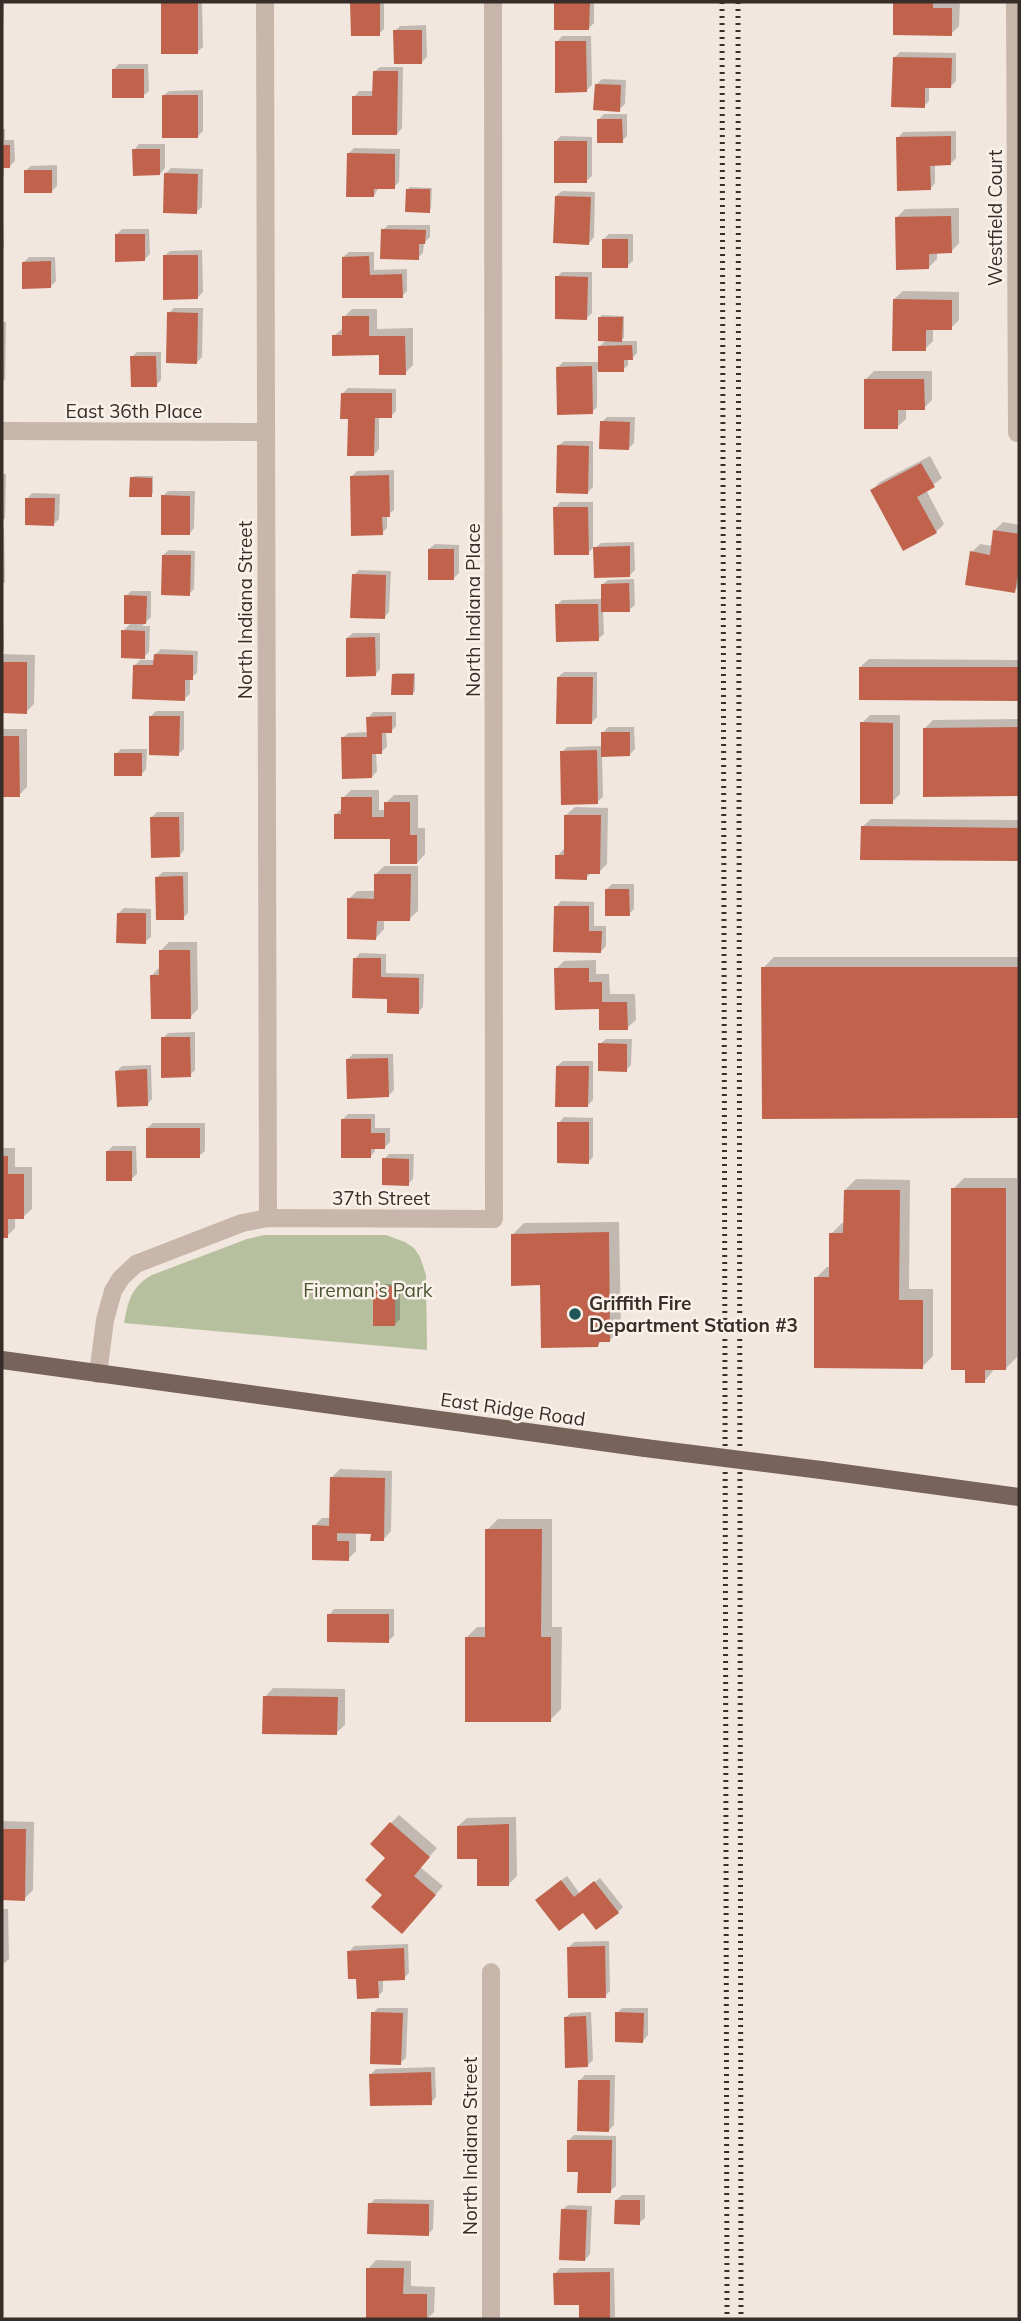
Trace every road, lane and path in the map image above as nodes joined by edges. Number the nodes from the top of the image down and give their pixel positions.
1 (265, 2) edge
2 (493, 2) edge
3 (1015, 2) edge
4 (2, 431) edge
5 (266, 432) junction
6 (1017, 433) dead end
7 (268, 1218) junction
8 (494, 1219) joint
9 (2, 1360) edge
10 (98, 1374) junction
11 (1019, 1497) edge
12 (491, 1972) dead end
13 (491, 2319) edge

1 - 5 street, North Indiana Street
2 - 8 street, North Indiana Place
3 - 6 street, Westfield Court
4 - 5 street, East 36th Place
5 - 7 street, North Indiana Street
7 - 8 street, 37th Street
7 - 10 street, 37th Street
9 - 10 main road, East Ridge Road
10 - 11 main road, East Ridge Road, bridge
12 - 13 street, North Indiana Street

